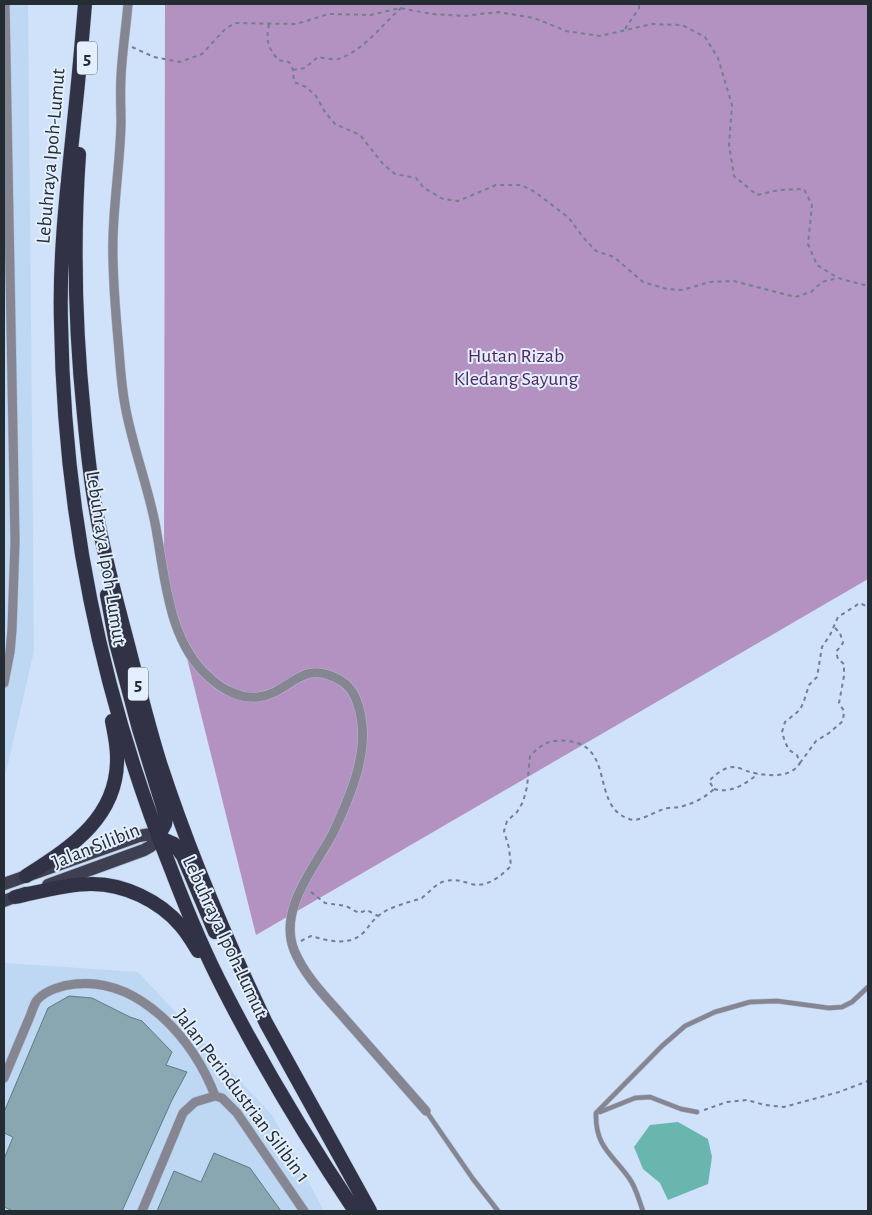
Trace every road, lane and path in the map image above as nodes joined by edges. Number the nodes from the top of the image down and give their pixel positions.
1 (5, 4) edge
2 (85, 4) edge
3 (92, 4) edge
4 (128, 4) edge
5 (406, 4) edge
6 (639, 4) edge
7 (400, 8) junction
8 (269, 24) junction
9 (626, 29) junction
10 (125, 40) junction
11 (293, 70) junction
12 (5, 108) edge
13 (838, 278) junction
14 (868, 284) edge
15 (96, 510) junction
16 (868, 607) edge
17 (834, 628) junction
18 (102, 656) junction
19 (4, 683) edge
20 (800, 764) junction
21 (758, 774) junction
22 (714, 789) junction
23 (158, 837) junction
24 (26, 876) junction
25 (4, 884) edge
26 (303, 886) junction
27 (9, 899) edge
28 (378, 916) junction
29 (292, 946) junction
30 (868, 987) edge
31 (224, 990) junction
32 (266, 1023) junction
33 (4, 1078) edge
34 (868, 1080) edge
35 (215, 1096) junction
36 (426, 1110) joint
37 (697, 1112) joint
38 (596, 1113) junction
39 (142, 1211) edge
40 (304, 1211) edge
41 (355, 1211) edge
42 (370, 1211) edge
43 (498, 1211) edge
44 (643, 1211) edge

1 - 12 street
2 - 18 highway, Lebuhraya Ipoh-Lumut / 5
3 - 15 highway, Lebuhraya Ipoh-Lumut / 5
4 - 10 street
5 - 7 path
6 - 9 path
7 - 8 path
7 - 9 path
7 - 11 path
8 - 10 path
8 - 11 path
9 - 13 path
10 - 26 street
11 - 13 path
12 - 19 street
13 - 14 path
15 - 23 highway
15 - 32 highway, Lebuhraya Ipoh-Lumut / 5
16 - 17 path
17 - 20 path
17 - 20 path
18 - 23 highway, Lebuhraya Ipoh-Lumut / 5
18 - 24 highway
20 - 21 path
21 - 22 path
21 - 22 path
22 - 28 path
23 - 24 main road, Jalan Silibin
23 - 27 main road, Jalan Silibin
23 - 31 highway, Lebuhraya Ipoh-Lumut / 5
23 - 32 highway
24 - 25 main road, Jalan Silibin
26 - 28 path
26 - 29 street
27 - 31 highway
28 - 29 path
29 - 36 street
30 - 38 lane
31 - 41 highway, Lebuhraya Ipoh-Lumut / 5
32 - 42 highway, Lebuhraya Ipoh-Lumut / 5
33 - 35 street, Jalan Perindustrian Silibin 1
34 - 37 path
35 - 39 street
35 - 40 street, Jalan Perindustrian Silibin 1
36 - 43 lane
37 - 38 lane
38 - 44 lane

